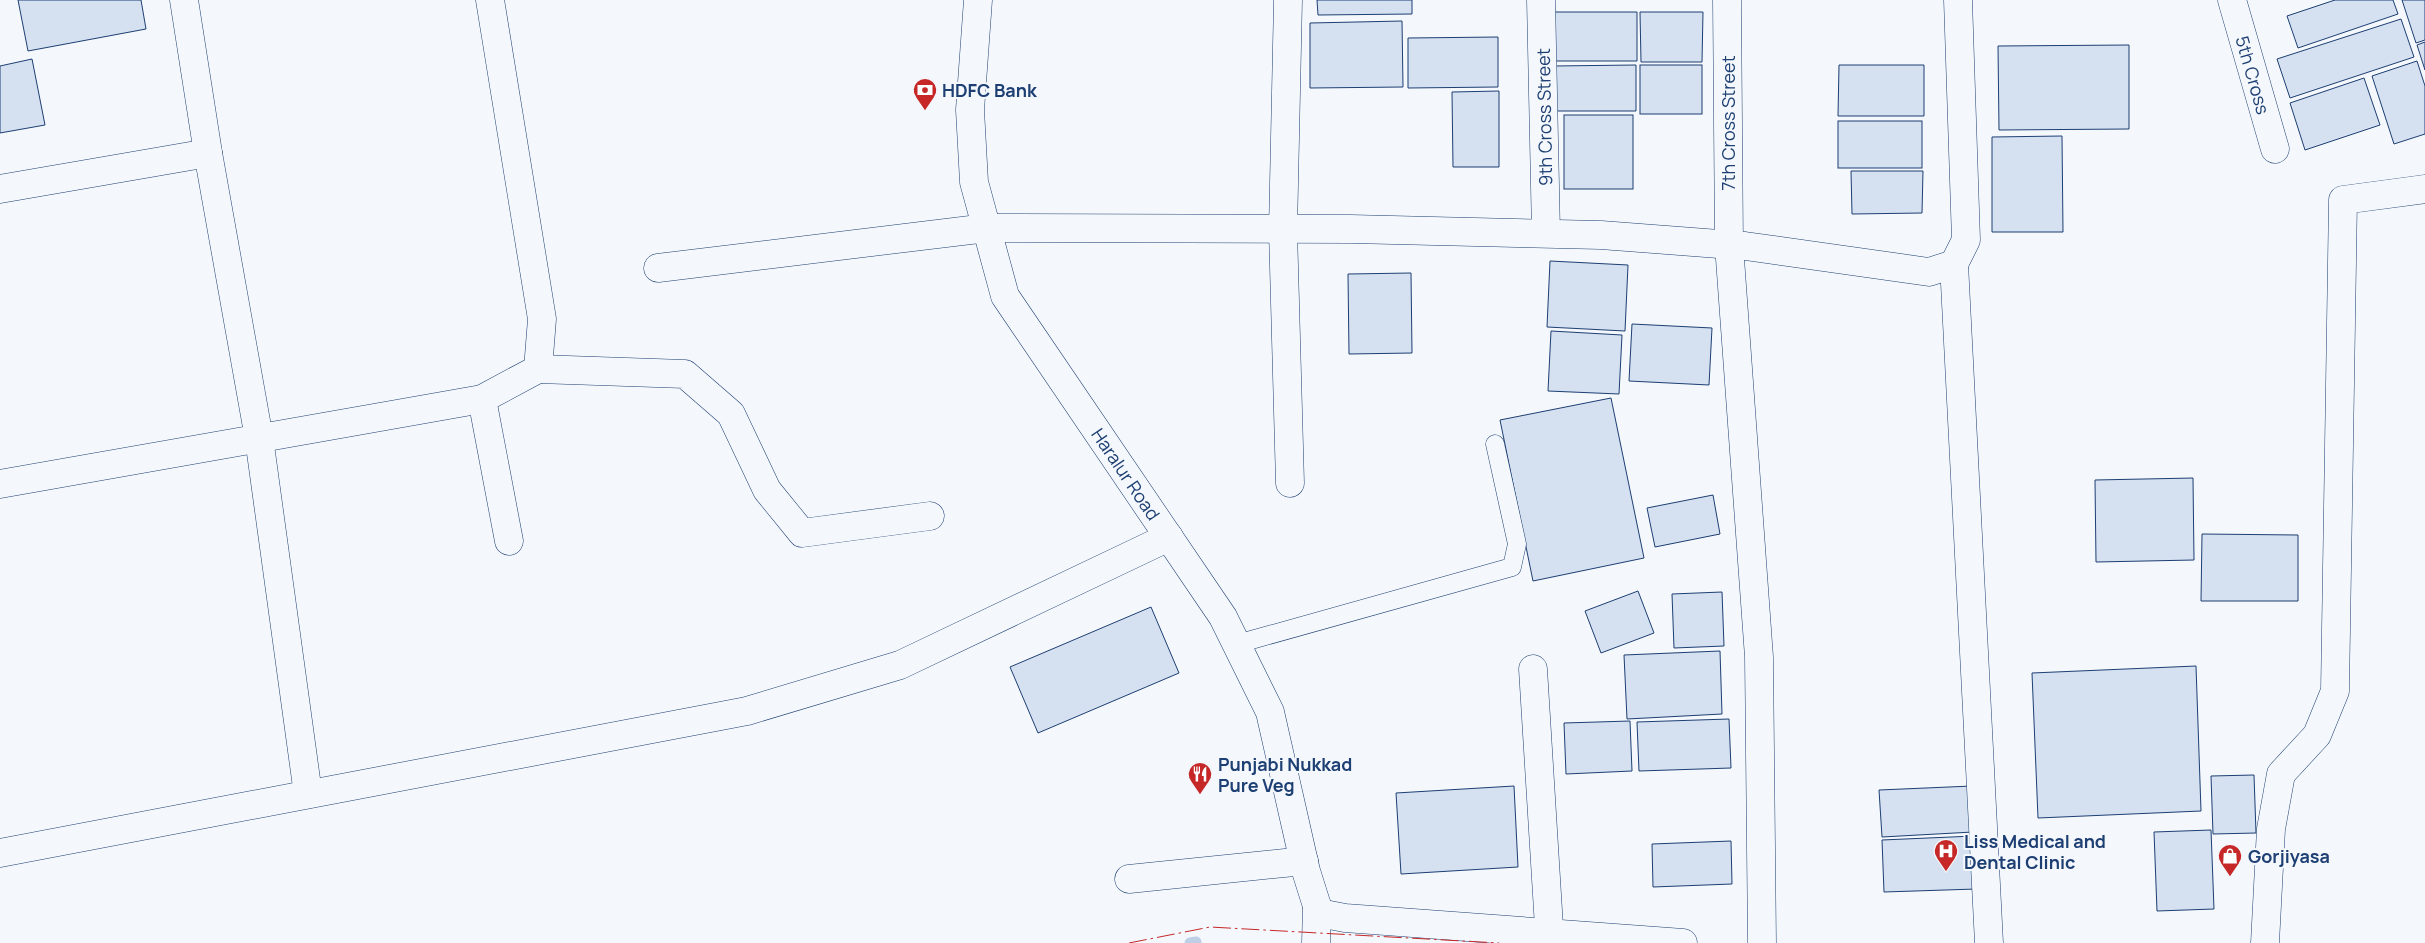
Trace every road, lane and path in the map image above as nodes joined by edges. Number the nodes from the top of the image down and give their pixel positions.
1 (184, 0) edge
2 (490, 0) edge
3 (978, 0) edge
4 (1288, 0) edge
5 (1541, 0) edge
6 (1727, 0) edge
7 (1958, 0) edge
8 (2232, 0) edge
9 (2275, 149) dead end
10 (208, 153) junction
11 (0, 189) edge
12 (2425, 189) edge
13 (987, 228) junction
14 (1283, 230) junction
15 (1546, 233) junction
16 (1729, 245) junction
17 (1954, 264) junction
18 (658, 268) dead end
19 (538, 369) junction
20 (482, 398) junction
21 (259, 438) junction
22 (1495, 444) dead end
23 (0, 484) edge
24 (1290, 484) dead end
25 (930, 516) dead end
26 (1169, 537) junction
27 (509, 541) dead end
28 (1237, 644) junction
29 (1533, 669) dead end
30 (308, 794) junction
31 (0, 852) edge
32 (1304, 860) junction
33 (1129, 879) dead end
34 (1317, 906) junction
35 (1550, 938) edge
36 (1316, 943) edge
37 (1683, 943) edge
38 (1762, 943) edge
39 (1989, 943) edge
40 (2264, 943) edge

1 - 10 street
2 - 19 street
3 - 13 street, Haralur Road
4 - 14 street
5 - 15 street, 9th Cross Street
6 - 16 street, 7th Cross Street
7 - 17 street
8 - 9 street, 5th Cross
10 - 11 street
10 - 21 street
12 - 40 street
13 - 14 street
13 - 18 street
13 - 26 street, Haralur Road
14 - 15 street
14 - 24 street
15 - 16 street
16 - 17 street
16 - 38 street, 7th Cross Street
17 - 39 street
19 - 20 street
19 - 25 street
20 - 21 street
20 - 27 street
21 - 23 street
21 - 30 street
22 - 28 lane
26 - 28 street, Haralur Road
26 - 30 street
28 - 32 street, Haralur Road
29 - 35 street
30 - 31 street
32 - 33 street
32 - 34 street, Haralur Road
34 - 35 street
34 - 36 street, Haralur Road
35 - 37 street

